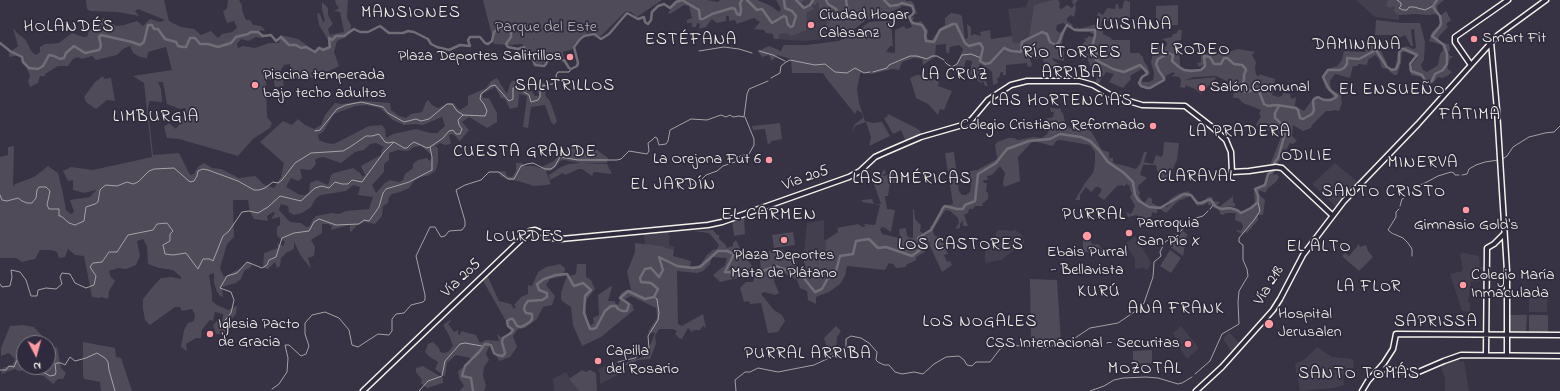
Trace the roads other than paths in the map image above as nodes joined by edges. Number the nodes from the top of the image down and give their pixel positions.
1 (1508, 0) edge
2 (1545, 0) edge
3 (1496, 38) junction
4 (1491, 42) junction
5 (1487, 48) junction
6 (1492, 52) junction
7 (1471, 65) junction
8 (1332, 215) junction
9 (1503, 238) junction
10 (1487, 334) junction
11 (1507, 334) junction
12 (1560, 335) edge
13 (1486, 355) junction
14 (1507, 355) junction
15 (1560, 356) edge
16 (1384, 363) junction
17 (1385, 369) junction
18 (1375, 374) junction
19 (363, 391) edge
20 (1196, 391) edge
21 (1362, 391) edge

1 - 7 main road
2 - 3 main road
2 - 4 main road
3 - 4 main road
3 - 6 main road
4 - 5 main road, Vía 218
4 - 6 main road
4 - 7 main road, Vía 218
5 - 6 main road
5 - 7 main road, Vía 218
6 - 9 main road
7 - 8 main road, Vía 218
8 - 19 main road, Vía 205
8 - 20 main road, Vía 218
9 - 10 main road
9 - 11 main road
10 - 11 main road
10 - 13 main road
10 - 16 main road
11 - 12 main road
11 - 14 main road
13 - 14 main road
13 - 17 main road
14 - 15 main road
16 - 17 main road
16 - 18 main road
17 - 18 main road
18 - 21 main road

